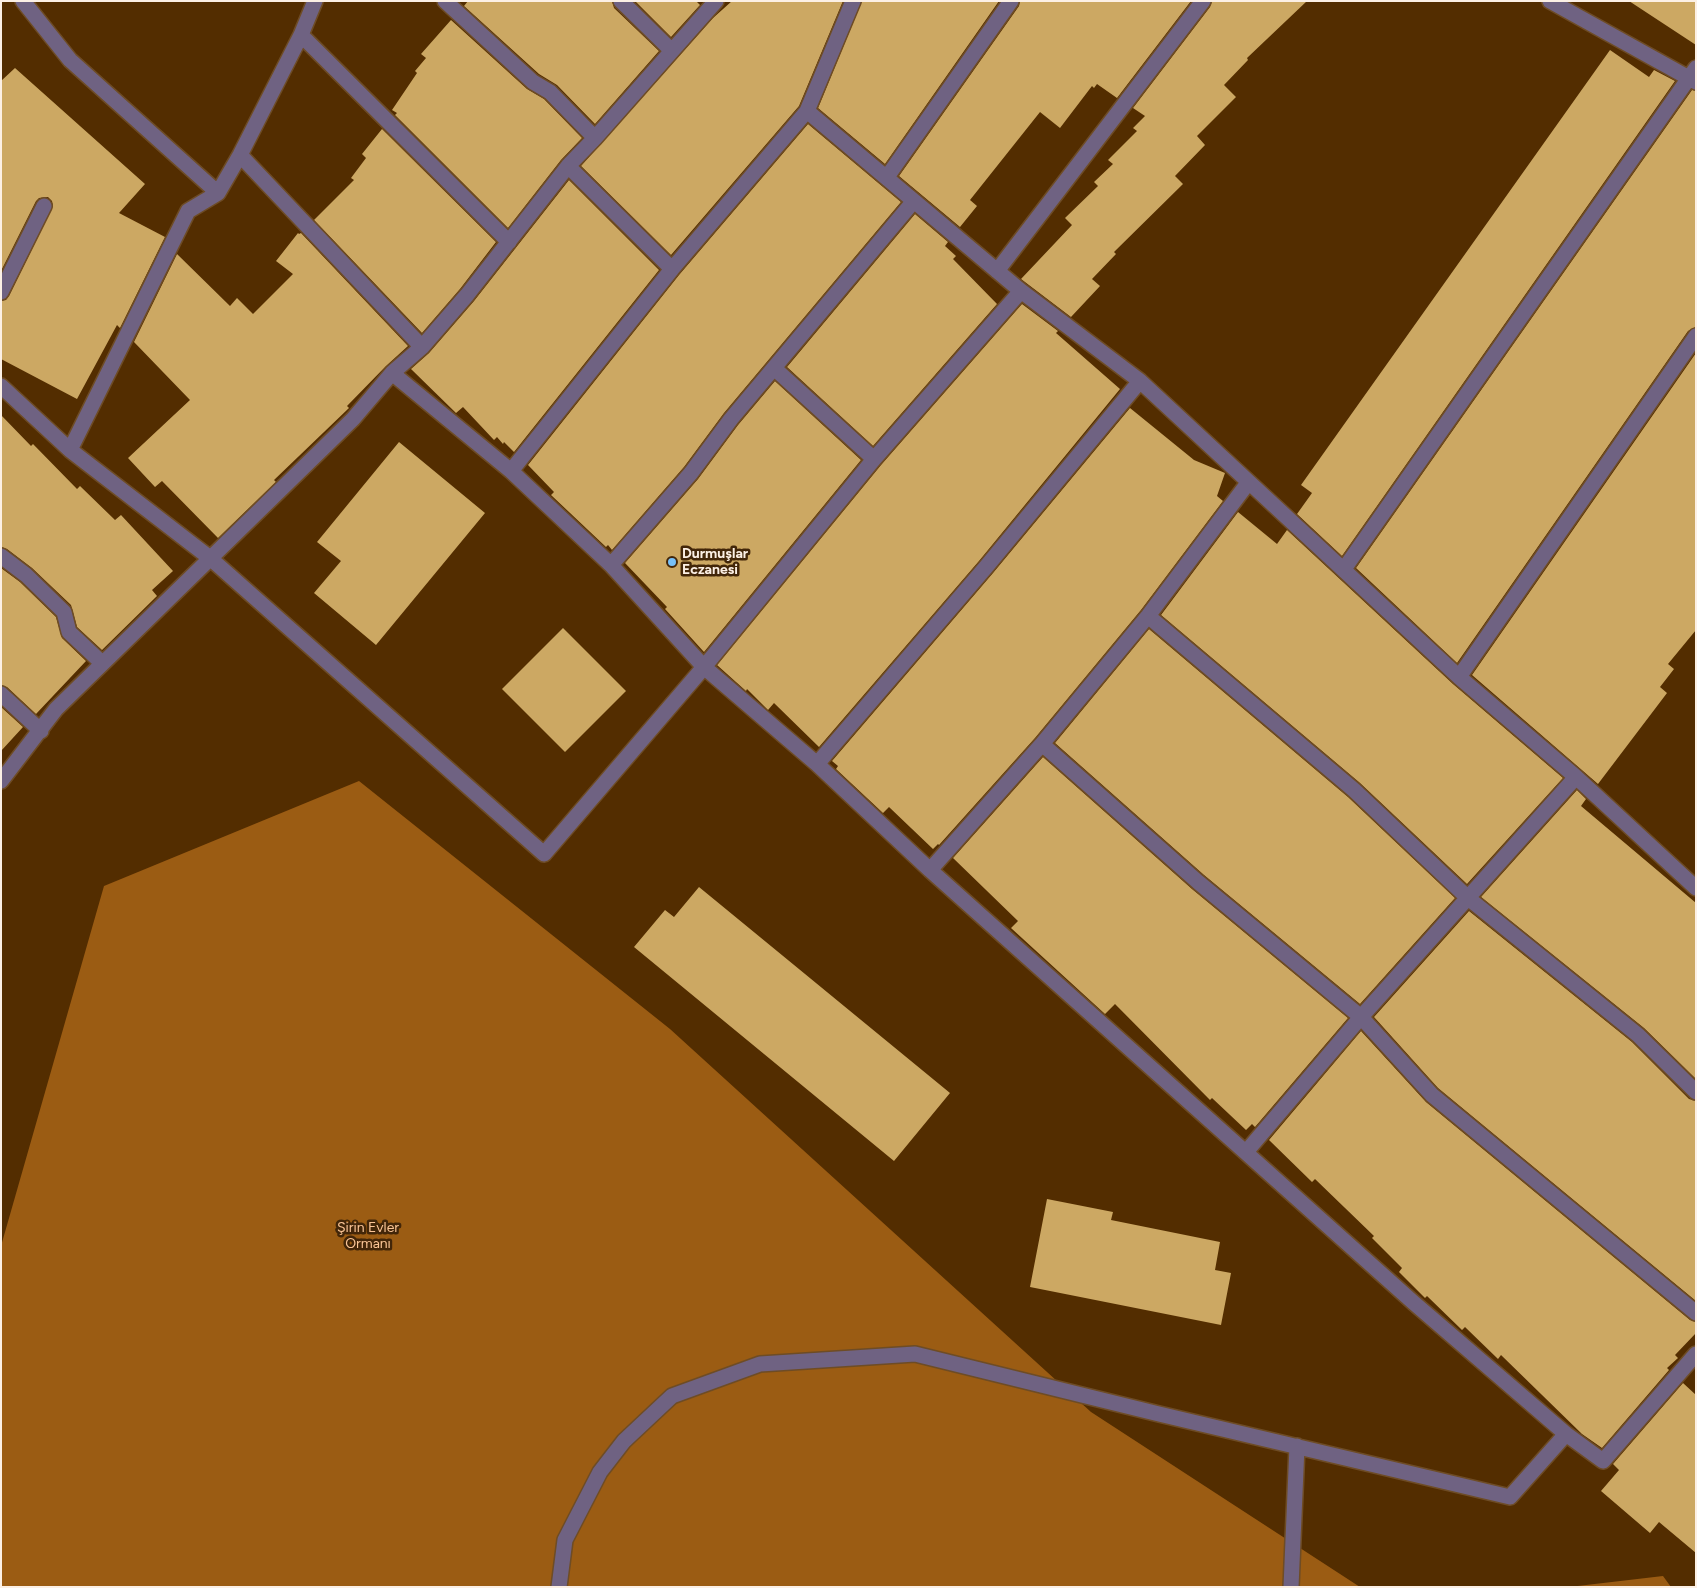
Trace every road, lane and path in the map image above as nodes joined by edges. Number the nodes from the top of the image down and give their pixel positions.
1 (23, 1) edge
2 (315, 1) edge
3 (446, 1) edge
4 (621, 1) edge
5 (716, 1) edge
6 (853, 1) edge
7 (1011, 1) edge
8 (1203, 1) edge
9 (1550, 1) edge
10 (301, 35) junction
11 (672, 51) junction
12 (1694, 76) edge
13 (807, 111) junction
14 (595, 138) junction
15 (240, 154) junction
16 (568, 166) junction
17 (887, 177) junction
18 (218, 193) junction
19 (913, 202) junction
20 (44, 206) dead end
21 (509, 242) junction
22 (672, 269) junction
23 (997, 271) junction
24 (1021, 291) junction
25 (1, 292) edge
26 (1696, 336) edge
27 (422, 347) junction
28 (774, 368) junction
29 (392, 373) junction
30 (1140, 381) junction
31 (1, 386) edge
32 (70, 450) junction
33 (874, 459) junction
34 (511, 471) junction
35 (1248, 483) junction
36 (1, 556) edge
37 (210, 558) junction
38 (611, 564) junction
39 (1344, 570) junction
40 (1148, 616) junction
41 (102, 663) junction
42 (704, 667) junction
43 (1459, 677) junction
44 (1, 694) edge
45 (41, 732) junction
46 (1042, 744) junction
47 (817, 764) junction
48 (1576, 777) junction
49 (1, 781) edge
50 (930, 870) junction
51 (1696, 888) edge
52 (1468, 898) junction
53 (1361, 1017) junction
54 (1696, 1092) edge
55 (1246, 1152) junction
56 (1696, 1313) edge
57 (1695, 1355) edge
58 (1566, 1434) junction
59 (1297, 1446) junction
60 (559, 1587) edge
61 (1291, 1587) edge

1 - 18 street
2 - 10 street
3 - 14 street
4 - 11 street
5 - 11 street
6 - 13 street
7 - 17 street
8 - 23 street
9 - 12 street
10 - 15 street
10 - 21 street
11 - 14 street
12 - 39 street
13 - 17 street
13 - 22 street
14 - 16 street
15 - 18 street
15 - 27 street
16 - 21 street
16 - 22 street
17 - 19 street
18 - 32 street
19 - 23 street
19 - 28 street
20 - 25 street
21 - 27 street
22 - 34 street
23 - 24 street
24 - 30 street
24 - 33 street
26 - 43 street
27 - 29 street
28 - 33 street
28 - 38 street
29 - 34 street
29 - 37 street
30 - 35 street
30 - 47 street
31 - 32 street
32 - 37 street
33 - 42 street
34 - 38 street
35 - 39 street
35 - 40 street
36 - 41 street
37 - 41 street
37 - 42 street
38 - 42 street
39 - 43 street
40 - 46 street
40 - 52 street
41 - 45 street
42 - 47 street
43 - 48 street
44 - 45 street
45 - 49 street
46 - 50 street
46 - 53 street
47 - 50 street
48 - 51 street
48 - 52 street
50 - 55 street
52 - 53 street
52 - 54 street
53 - 55 street
53 - 56 street
55 - 58 street
57 - 58 street
58 - 59 street
59 - 60 street
59 - 61 street

